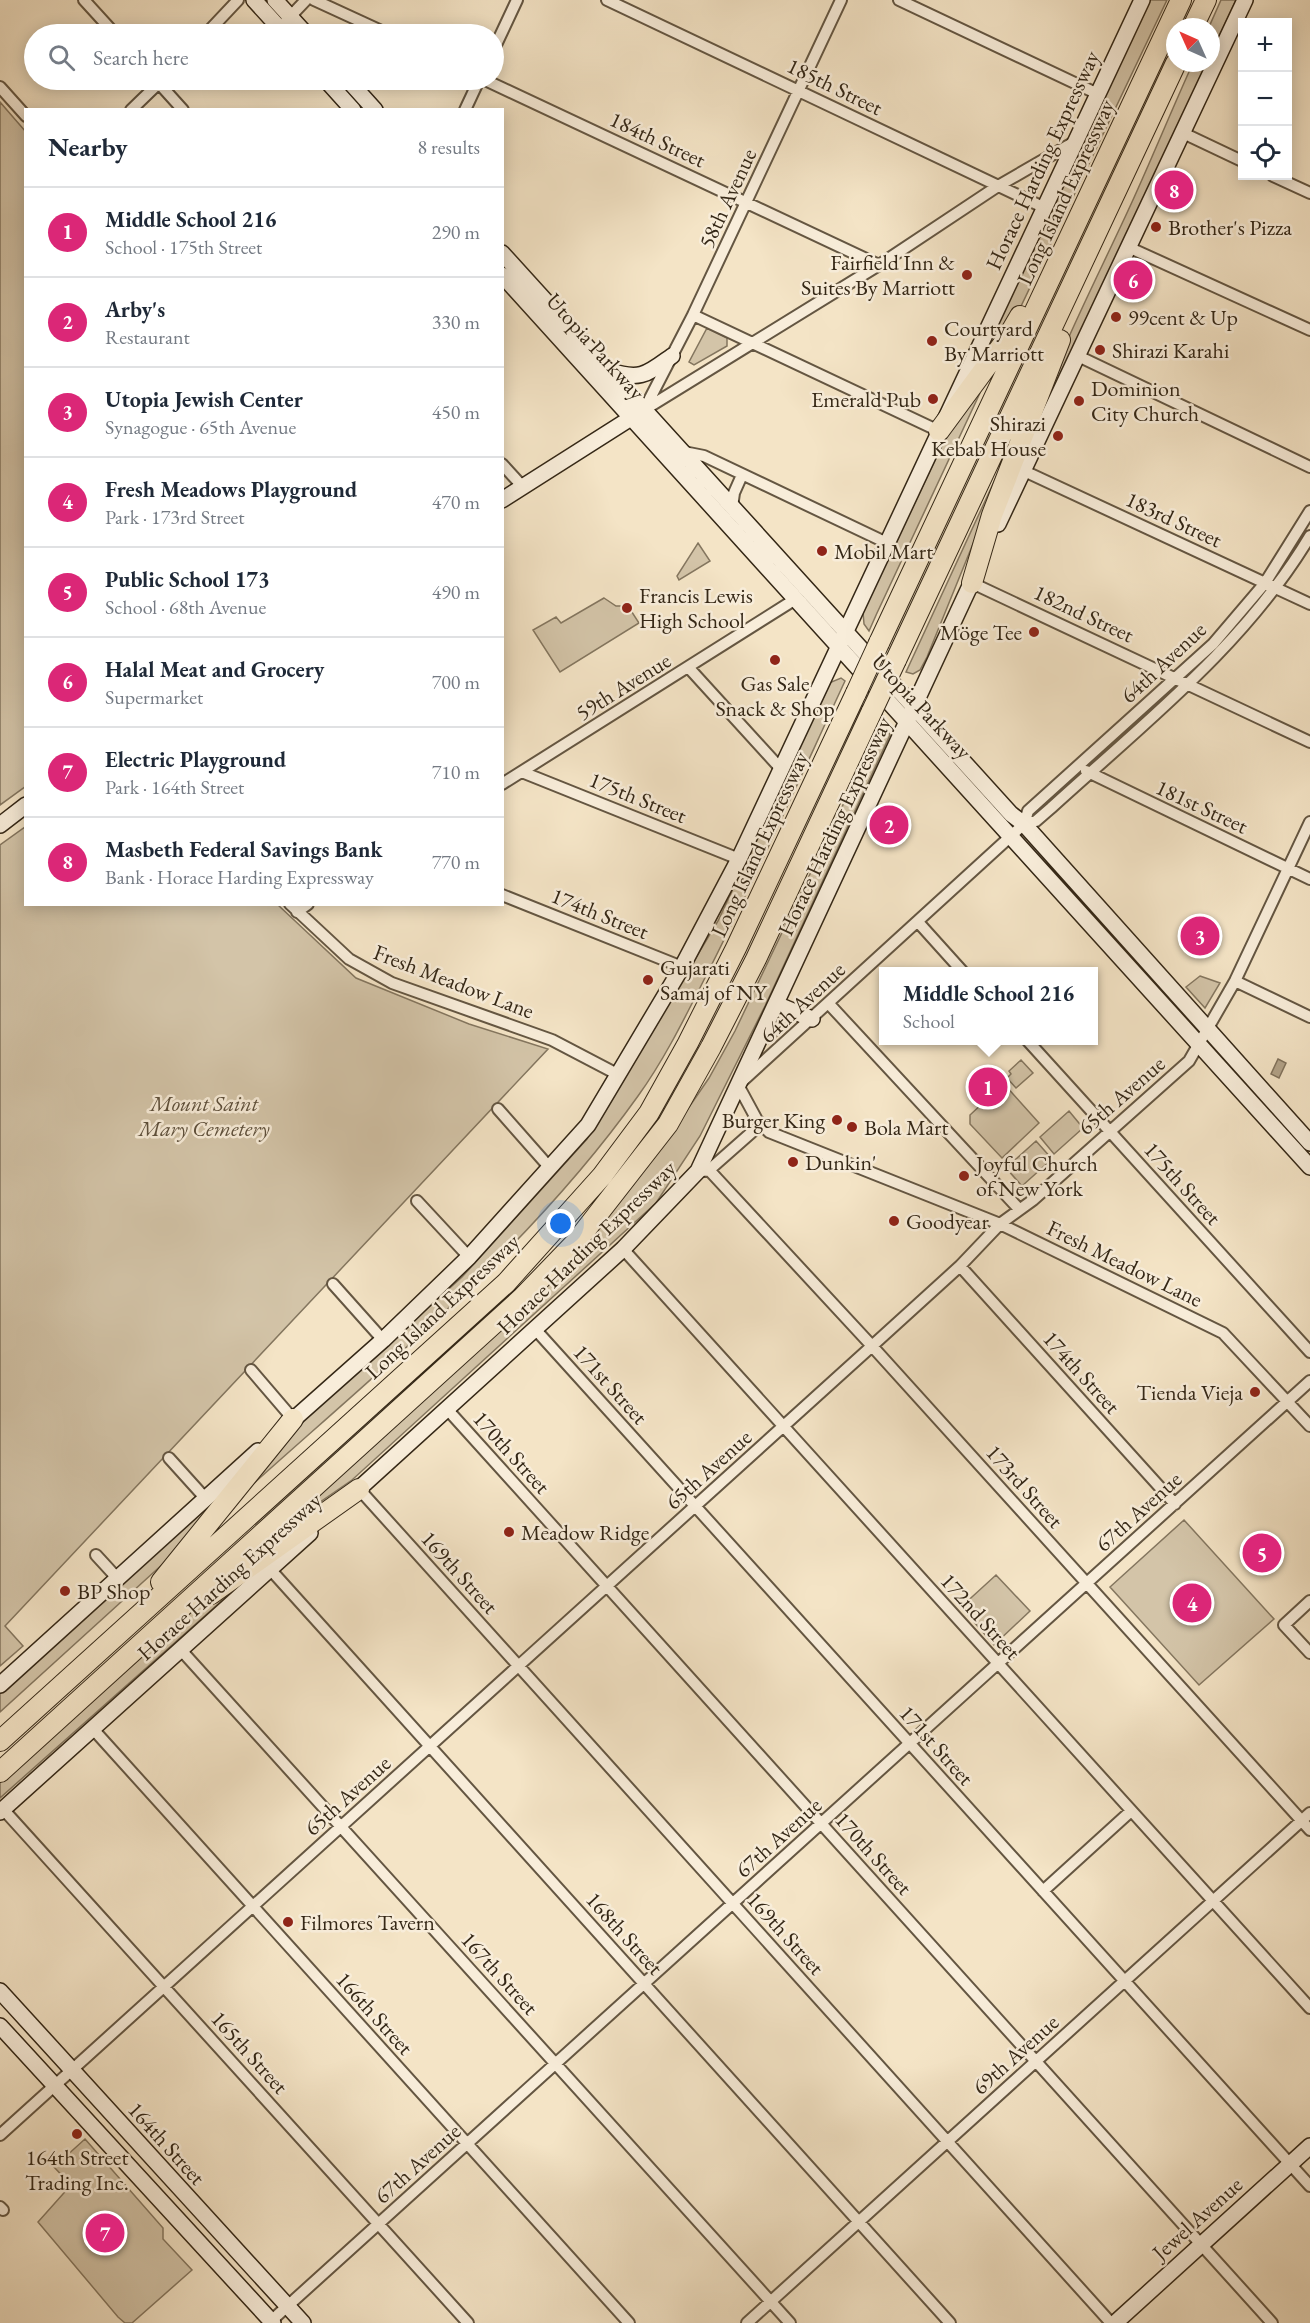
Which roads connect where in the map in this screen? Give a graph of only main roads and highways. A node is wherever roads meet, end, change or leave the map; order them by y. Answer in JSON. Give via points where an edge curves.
{"nodes":[{"id":1,"x":254,"y":0,"type":"edge"},
{"id":2,"x":275,"y":0,"type":"edge"},
{"id":3,"x":1142,"y":0,"type":"edge"},
{"id":4,"x":1181,"y":0,"type":"edge"},
{"id":5,"x":1206,"y":0,"type":"edge"},
{"id":6,"x":1245,"y":0,"type":"edge"},
{"id":7,"x":1197,"y":18,"type":"edge"},
{"id":8,"x":282,"y":24,"type":"edge"},
{"id":9,"x":284,"y":24,"type":"edge"},
{"id":10,"x":1172,"y":72,"type":"edge"},
{"id":11,"x":335,"y":90,"type":"edge"},
{"id":12,"x":357,"y":90,"type":"edge"},
{"id":13,"x":351,"y":108,"type":"edge"},
{"id":14,"x":373,"y":108,"type":"edge"},
{"id":15,"x":1118,"y":186,"type":"junction"},
{"id":16,"x":1093,"y":188,"type":"junction"},
{"id":17,"x":504,"y":255,"type":"edge"},
{"id":18,"x":504,"y":277,"type":"edge"},
{"id":19,"x":672,"y":356,"type":"road end"},
{"id":20,"x":608,"y":370,"type":"junction"},
{"id":21,"x":638,"y":414,"type":"junction"},
{"id":22,"x":939,"y":431,"type":"junction"},
{"id":23,"x":504,"y":499,"type":"edge"},
{"id":24,"x":972,"y":583,"type":"junction"},
{"id":25,"x":847,"y":630,"type":"junction"},
{"id":26,"x":838,"y":648,"type":"junction"},
{"id":27,"x":914,"y":705,"type":"junction"},
{"id":28,"x":907,"y":722,"type":"junction"},
{"id":29,"x":24,"y":807,"type":"edge"},
{"id":30,"x":0,"y":825,"type":"edge"},
{"id":31,"x":776,"y":1004,"type":"junction"},
{"id":32,"x":812,"y":1019,"type":"road end"},
{"id":33,"x":1310,"y":1143,"type":"edge"},
{"id":34,"x":1310,"y":1167,"type":"edge"},
{"id":35,"x":293,"y":1419,"type":"junction"},
{"id":36,"x":359,"y":1489,"type":"junction"},
{"id":37,"x":120,"y":1632,"type":"junction"},
{"id":38,"x":138,"y":1646,"type":"junction"},
{"id":39,"x":0,"y":1684,"type":"edge"},
{"id":40,"x":0,"y":1741,"type":"edge"},
{"id":41,"x":0,"y":1772,"type":"edge"},
{"id":42,"x":1,"y":1810,"type":"edge"},
{"id":43,"x":0,"y":1990,"type":"edge"},
{"id":44,"x":0,"y":2026,"type":"edge"},
{"id":45,"x":1310,"y":2146,"type":"edge"},
{"id":46,"x":272,"y":2322,"type":"edge"},
{"id":47,"x":303,"y":2323,"type":"edge"},
{"id":48,"x":1113,"y":2323,"type":"edge"}],
"edges":[{"from":1,"to":8,"type":"main road"},
{"from":2,"to":9,"type":"main road"},
{"from":3,"to":22,"type":"main road","name":"Horace Harding Expressway"},
{"from":4,"to":16,"type":"highway","name":"Long Island Expressway"},
{"from":5,"to":7,"type":"highway"},
{"from":6,"to":24,"type":"main road","name":"Horace Harding Expressway"},
{"from":10,"to":15,"type":"highway","name":"Long Island Expressway"},
{"from":11,"to":13,"type":"main road"},
{"from":12,"to":14,"type":"main road"},
{"from":15,"to":24,"type":"highway","via":[[992,515]]},
{"from":15,"to":38,"type":"highway","name":"Long Island Expressway","bridge":true,"via":[[711,1047],[668,1124],[576,1242],[522,1298]]},
{"from":16,"to":22,"type":"highway","via":[[1006,340]]},
{"from":16,"to":37,"type":"highway","name":"Long Island Expressway","bridge":true,"via":[[856,693],[688,1043],[649,1113],[602,1176],[506,1283]]},
{"from":17,"to":20,"type":"main road","name":"Utopia Parkway"},
{"from":18,"to":21,"type":"main road","name":"Utopia Parkway"},
{"from":19,"to":20,"type":"main road","via":[[638,377]]},
{"from":20,"to":21,"type":"main road","name":"Utopia Parkway"},
{"from":21,"to":23,"type":"main road"},
{"from":21,"to":25,"type":"main road","name":"Utopia Parkway","via":[[684,452]]},
{"from":21,"to":26,"type":"main road","name":"Utopia Parkway"},
{"from":22,"to":25,"type":"main road","name":"Horace Harding Expressway"},
{"from":24,"to":27,"type":"main road","name":"Horace Harding Expressway"},
{"from":25,"to":26,"type":"main road","name":"Horace Harding Expressway"},
{"from":25,"to":27,"type":"main road","name":"Utopia Parkway"},
{"from":26,"to":28,"type":"main road","name":"Utopia Parkway"},
{"from":26,"to":35,"type":"main road","name":"Horace Harding Expressway","via":[[739,859],[682,967],[588,1125],[469,1257]]},
{"from":27,"to":28,"type":"main road","name":"Horace Harding Expressway"},
{"from":27,"to":33,"type":"main road","name":"Utopia Parkway"},
{"from":28,"to":31,"type":"main road","name":"Horace Harding Expressway"},
{"from":28,"to":34,"type":"main road","name":"Utopia Parkway"},
{"from":29,"to":30,"type":"main road"},
{"from":31,"to":32,"type":"main road"},
{"from":31,"to":36,"type":"main road","name":"Horace Harding Expressway","via":[[703,1171]]},
{"from":35,"to":37,"type":"highway"},
{"from":35,"to":39,"type":"main road","name":"Horace Harding Expressway"},
{"from":36,"to":38,"type":"highway"},
{"from":36,"to":42,"type":"main road","name":"Horace Harding Expressway"},
{"from":37,"to":40,"type":"highway","name":"Long Island Expressway"},
{"from":38,"to":41,"type":"highway","name":"Long Island Expressway"},
{"from":43,"to":47,"type":"main road","name":"164th Street"},
{"from":44,"to":46,"type":"main road","name":"164th Street"},
{"from":45,"to":48,"type":"main road","name":"Jewel Avenue"}]}
